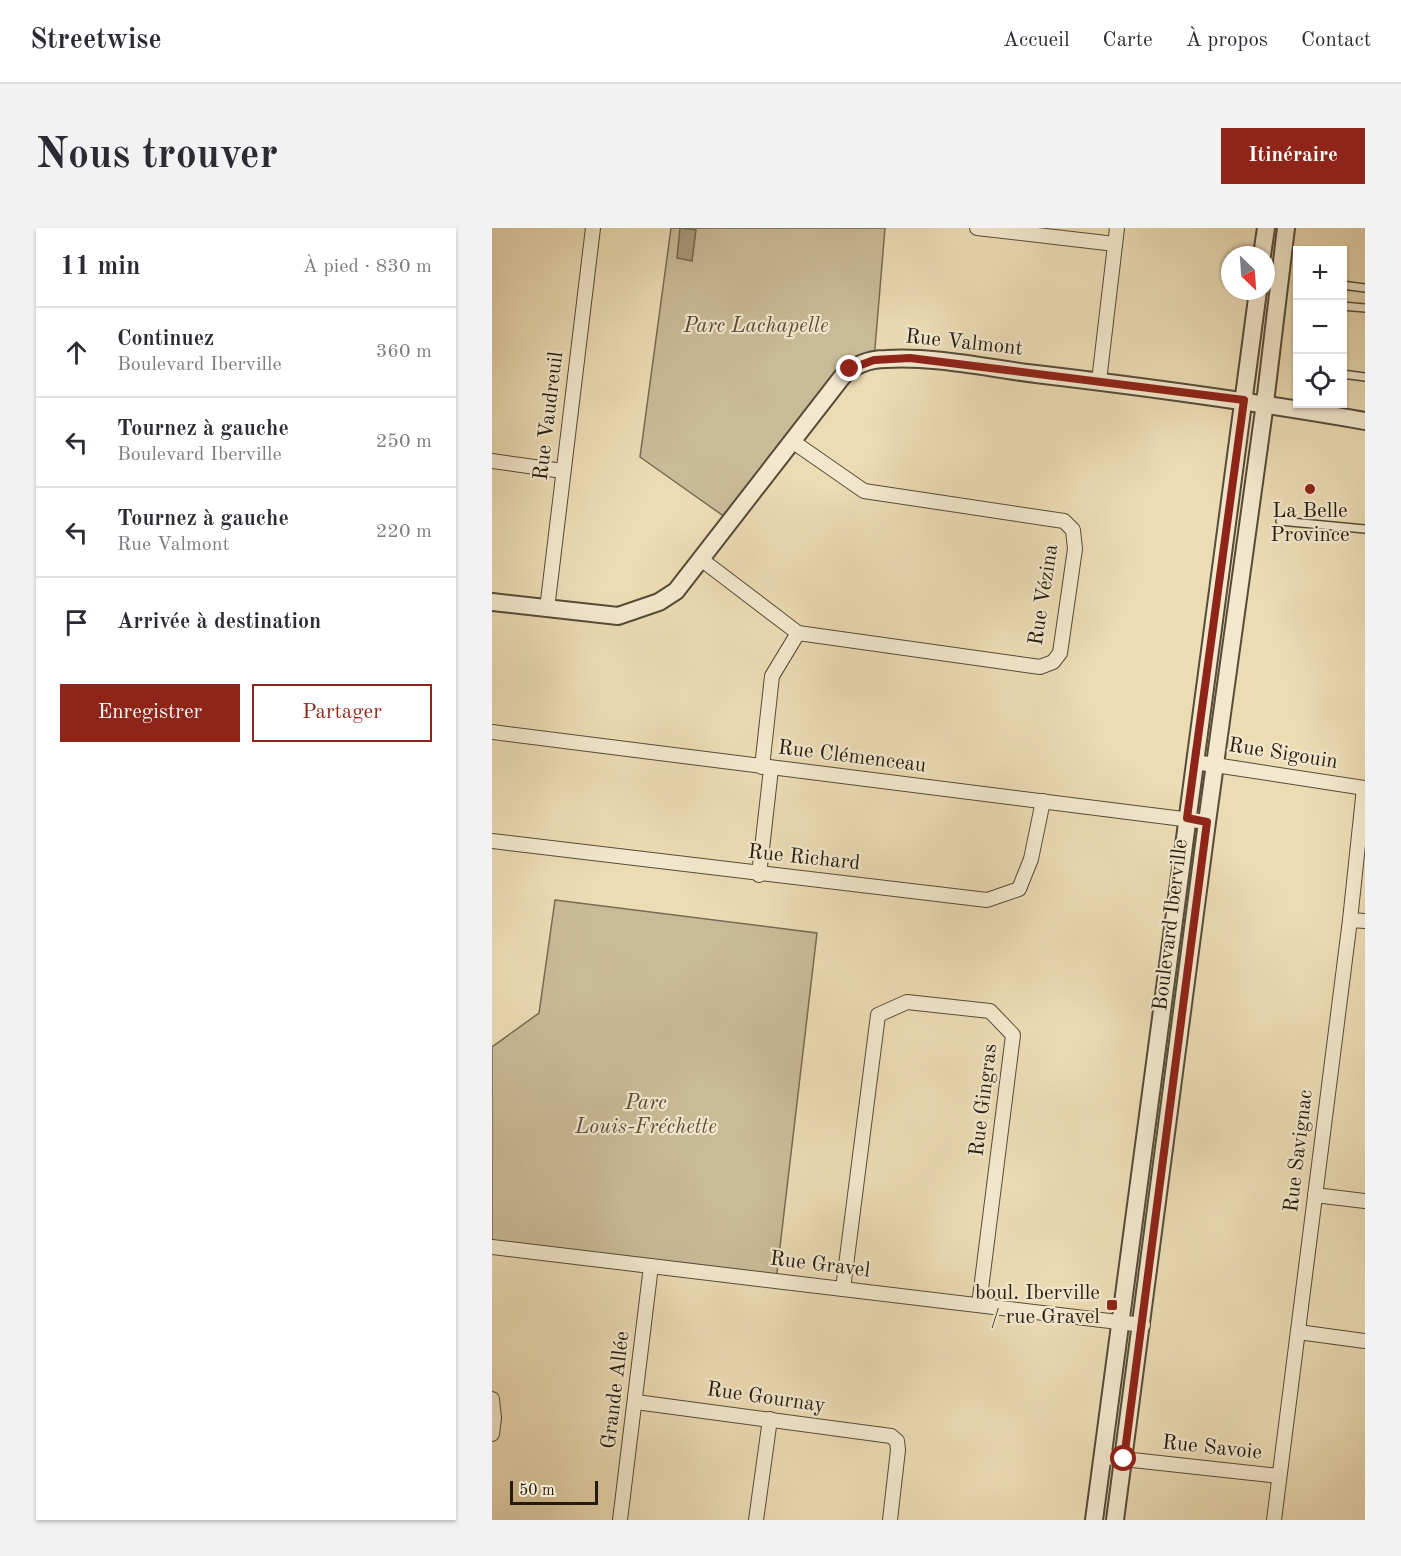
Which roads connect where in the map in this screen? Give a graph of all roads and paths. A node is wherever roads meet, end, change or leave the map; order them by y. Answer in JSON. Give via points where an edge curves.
{"nodes":[{"id":1,"x":593,"y":228,"type":"edge"},
{"id":2,"x":977,"y":228,"type":"edge"},
{"id":3,"x":1117,"y":228,"type":"edge"},
{"id":4,"x":1266,"y":228,"type":"edge"},
{"id":5,"x":1286,"y":228,"type":"edge"},
{"id":6,"x":1115,"y":244,"type":"junction"},
{"id":7,"x":1263,"y":246,"type":"edge"},
{"id":8,"x":1347,"y":286,"type":"edge"},
{"id":9,"x":1365,"y":288,"type":"edge"},
{"id":10,"x":1257,"y":300,"type":"edge"},
{"id":11,"x":1347,"y":306,"type":"edge"},
{"id":12,"x":1365,"y":308,"type":"edge"},
{"id":13,"x":1347,"y":375,"type":"edge"},
{"id":14,"x":1365,"y":377,"type":"edge"},
{"id":15,"x":1099,"y":381,"type":"junction"},
{"id":16,"x":1244,"y":400,"type":"junction"},
{"id":17,"x":1265,"y":403,"type":"junction"},
{"id":18,"x":1365,"y":420,"type":"edge"},
{"id":19,"x":792,"y":441,"type":"junction"},
{"id":20,"x":492,"y":461,"type":"edge"},
{"id":21,"x":563,"y":471,"type":"junction"},
{"id":22,"x":1280,"y":521,"type":"dead end"},
{"id":23,"x":1365,"y":529,"type":"edge"},
{"id":24,"x":702,"y":560,"type":"junction"},
{"id":25,"x":492,"y":602,"type":"edge"},
{"id":26,"x":547,"y":609,"type":"junction"},
{"id":27,"x":798,"y":633,"type":"junction"},
{"id":28,"x":492,"y":732,"type":"edge"},
{"id":29,"x":1195,"y":762,"type":"junction"},
{"id":30,"x":1215,"y":765,"type":"junction"},
{"id":31,"x":767,"y":768,"type":"junction"},
{"id":32,"x":1365,"y":788,"type":"edge"},
{"id":33,"x":1043,"y":801,"type":"junction"},
{"id":34,"x":1187,"y":818,"type":"junction"},
{"id":35,"x":1207,"y":822,"type":"junction"},
{"id":36,"x":492,"y":841,"type":"edge"},
{"id":37,"x":759,"y":875,"type":"junction"},
{"id":38,"x":1350,"y":920,"type":"junction"},
{"id":39,"x":1365,"y":921,"type":"edge"},
{"id":40,"x":1315,"y":1195,"type":"junction"},
{"id":41,"x":1365,"y":1201,"type":"edge"},
{"id":42,"x":492,"y":1247,"type":"edge"},
{"id":43,"x":651,"y":1266,"type":"junction"},
{"id":44,"x":843,"y":1289,"type":"junction"},
{"id":45,"x":979,"y":1305,"type":"junction"},
{"id":46,"x":1122,"y":1322,"type":"junction"},
{"id":47,"x":1143,"y":1325,"type":"junction"},
{"id":48,"x":1298,"y":1332,"type":"junction"},
{"id":49,"x":1365,"y":1341,"type":"edge"},
{"id":50,"x":492,"y":1399,"type":"edge"},
{"id":51,"x":636,"y":1402,"type":"junction"},
{"id":52,"x":770,"y":1419,"type":"junction"},
{"id":53,"x":492,"y":1434,"type":"edge"},
{"id":54,"x":1105,"y":1457,"type":"junction"},
{"id":55,"x":1124,"y":1459,"type":"junction"},
{"id":56,"x":1279,"y":1476,"type":"junction"},
{"id":57,"x":620,"y":1520,"type":"edge"},
{"id":58,"x":756,"y":1520,"type":"edge"},
{"id":59,"x":890,"y":1520,"type":"edge"},
{"id":60,"x":1094,"y":1520,"type":"edge"},
{"id":61,"x":1115,"y":1520,"type":"edge"},
{"id":62,"x":1274,"y":1520,"type":"edge"}],
"edges":[{"from":1,"to":21,"type":"street","name":"Rue Vaudreuil"},
{"from":2,"to":6,"type":"street"},
{"from":3,"to":6,"type":"street"},
{"from":4,"to":7,"type":"street"},
{"from":5,"to":17,"type":"street","name":"Boulevard Iberville"},
{"from":6,"to":15,"type":"street"},
{"from":8,"to":9,"type":"lane"},
{"from":10,"to":16,"type":"street","name":"Boulevard Iberville"},
{"from":11,"to":12,"type":"lane"},
{"from":13,"to":14,"type":"lane"},
{"from":15,"to":16,"type":"street","name":"Rue Valmont"},
{"from":15,"to":19,"type":"street","name":"Rue Valmont","via":[[910,358],[874,360],[850,369]]},
{"from":16,"to":17,"type":"street","name":"Rue Valmont"},
{"from":16,"to":29,"type":"street","name":"Boulevard Iberville"},
{"from":17,"to":18,"type":"street","name":"Rue Valmont"},
{"from":17,"to":30,"type":"street","name":"Boulevard Iberville"},
{"from":19,"to":24,"type":"street","name":"Rue Valmont"},
{"from":19,"to":27,"type":"street","name":"Rue Vézina","via":[[864,491],[1064,521],[1073,530],[1075,549],[1060,653],[1053,662],[1040,666]]},
{"from":20,"to":21,"type":"street"},
{"from":21,"to":26,"type":"street","name":"Rue Vaudreuil"},
{"from":22,"to":23,"type":"lane"},
{"from":24,"to":26,"type":"street","name":"Rue Valmont","via":[[676,591],[639,610],[618,616]]},
{"from":24,"to":27,"type":"street","name":"Rue Vézina"},
{"from":25,"to":26,"type":"street","name":"Rue Valmont"},
{"from":27,"to":31,"type":"street","via":[[772,676]]},
{"from":28,"to":31,"type":"street","name":"Rue Clémenceau"},
{"from":29,"to":30,"type":"street","name":"Rue Sigouin"},
{"from":29,"to":34,"type":"street","name":"Boulevard Iberville"},
{"from":30,"to":32,"type":"street","name":"Rue Sigouin"},
{"from":30,"to":35,"type":"street","name":"Boulevard Iberville"},
{"from":31,"to":33,"type":"street","name":"Rue Clémenceau"},
{"from":31,"to":37,"type":"street"},
{"from":32,"to":38,"type":"street","name":"Rue Savignac"},
{"from":33,"to":34,"type":"street","name":"Rue Clémenceau"},
{"from":33,"to":37,"type":"street","name":"Rue Richard","via":[[1031,859],[1019,890],[987,900]]},
{"from":34,"to":35,"type":"street","name":"Rue Clémenceau"},
{"from":34,"to":46,"type":"street","name":"Boulevard Iberville"},
{"from":35,"to":47,"type":"street","name":"Boulevard Iberville"},
{"from":36,"to":37,"type":"street","name":"Rue Richard"},
{"from":38,"to":39,"type":"street"},
{"from":38,"to":40,"type":"street","name":"Rue Savignac"},
{"from":40,"to":41,"type":"street"},
{"from":40,"to":48,"type":"street","name":"Rue Savignac"},
{"from":42,"to":43,"type":"street","name":"Rue Gravel"},
{"from":43,"to":44,"type":"street","name":"Rue Gravel"},
{"from":43,"to":51,"type":"street","name":"Grande Allée"},
{"from":44,"to":45,"type":"street","name":"Rue Gravel"},
{"from":44,"to":45,"type":"street","name":"Rue Gingras","via":[[878,1015],[907,1002],[990,1011],[1013,1035]]},
{"from":45,"to":46,"type":"street","name":"Rue Gravel"},
{"from":46,"to":47,"type":"street","name":"Rue Gravel"},
{"from":46,"to":54,"type":"street","name":"Boulevard Iberville"},
{"from":47,"to":55,"type":"street","name":"Boulevard Iberville"},
{"from":48,"to":49,"type":"street"},
{"from":48,"to":56,"type":"street","name":"Rue Savignac"},
{"from":50,"to":53,"type":"street"},
{"from":51,"to":52,"type":"street","name":"Rue Gournay"},
{"from":51,"to":57,"type":"street","name":"Grande Allée"},
{"from":52,"to":58,"type":"street"},
{"from":52,"to":59,"type":"street","name":"Rue Gournay","via":[[891,1436],[897,1441]]},
{"from":54,"to":55,"type":"street","name":"Rue Savoie"},
{"from":54,"to":60,"type":"street","name":"Boulevard Iberville"},
{"from":55,"to":56,"type":"street","name":"Rue Savoie"},
{"from":55,"to":61,"type":"street","name":"Boulevard Iberville"},
{"from":56,"to":62,"type":"street","name":"Rue Savignac"}]}
